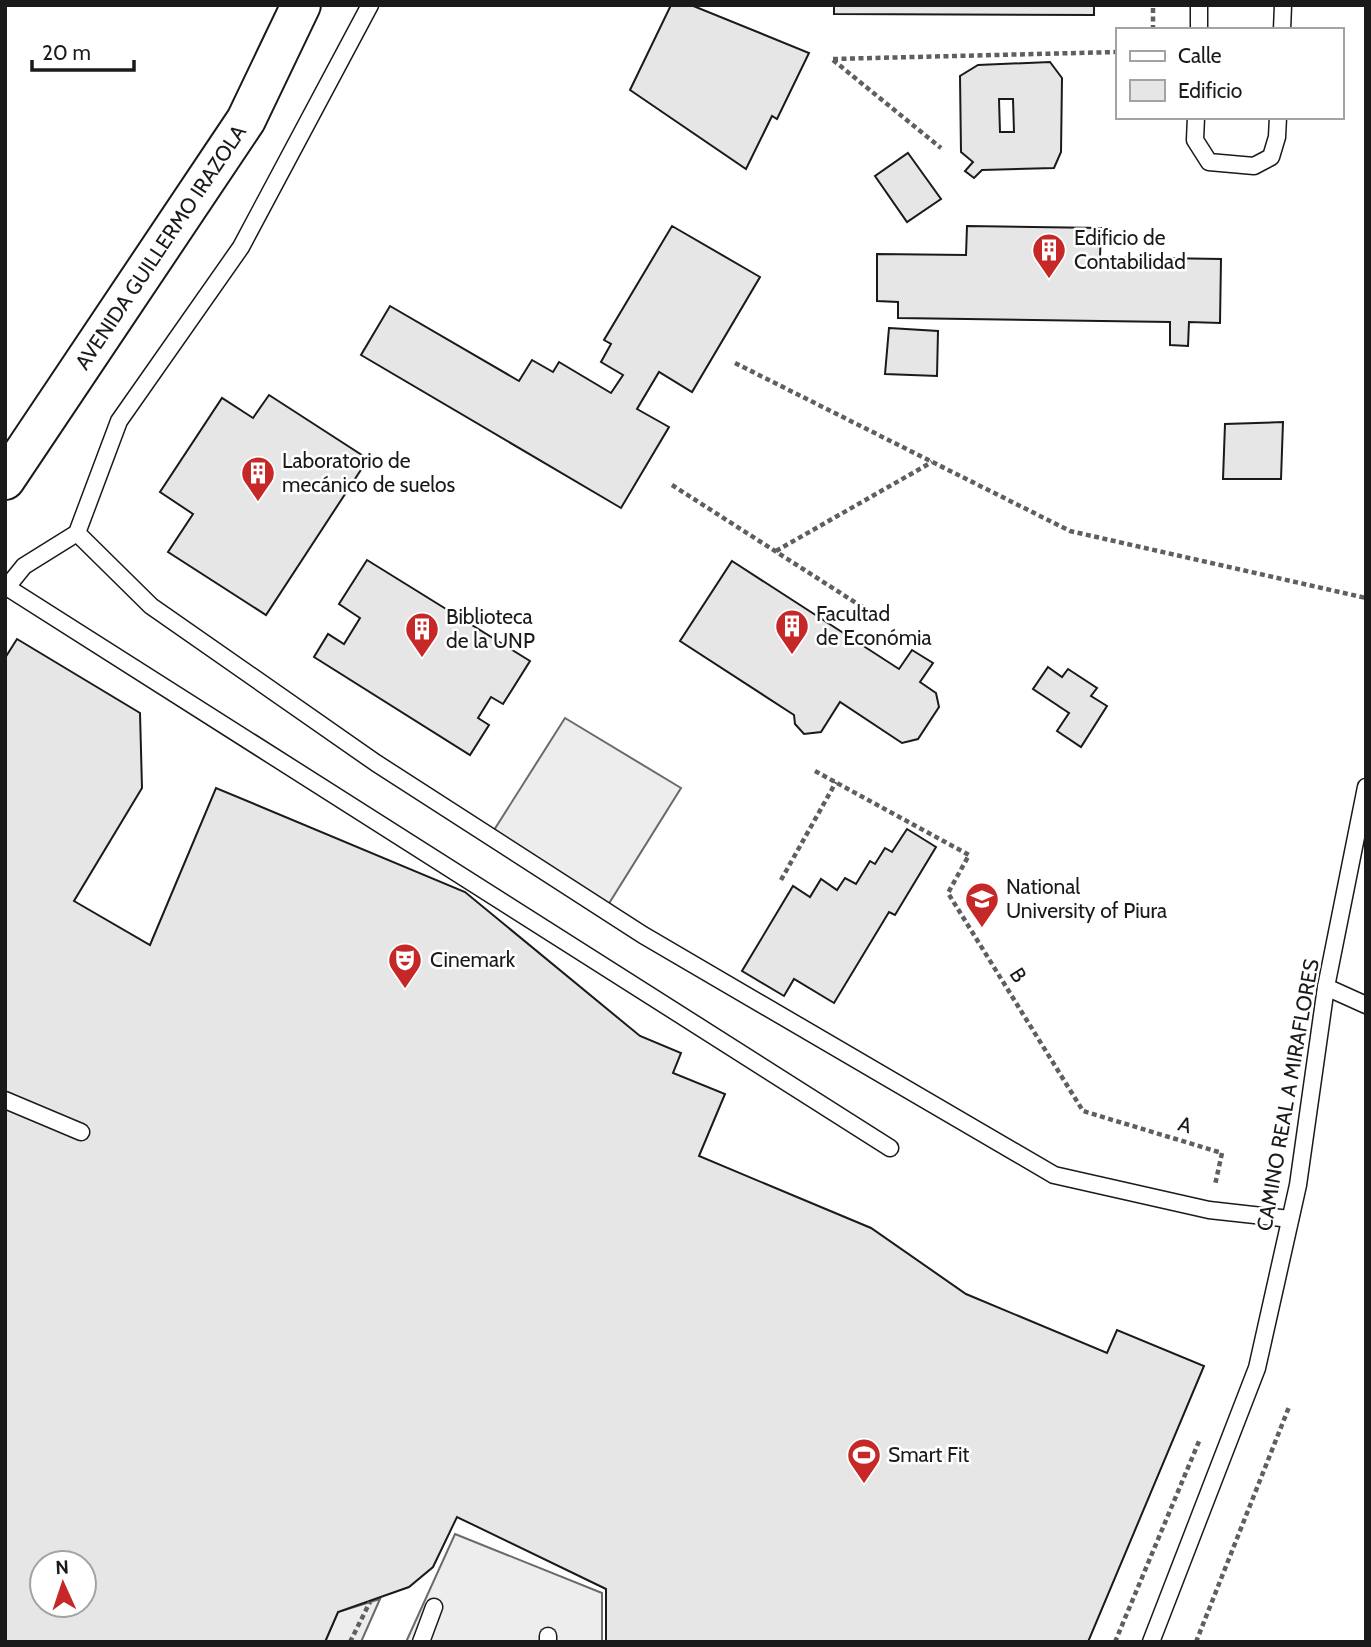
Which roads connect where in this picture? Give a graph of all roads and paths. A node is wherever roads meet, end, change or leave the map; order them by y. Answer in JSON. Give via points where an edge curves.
{"nodes":[{"id":1,"x":301,"y":5,"type":"edge"},
{"id":2,"x":370,"y":5,"type":"edge"},
{"id":3,"x":1153,"y":5,"type":"edge"},
{"id":4,"x":1199,"y":5,"type":"edge"},
{"id":5,"x":1283,"y":5,"type":"edge"},
{"id":6,"x":1153,"y":28,"type":"edge"},
{"id":7,"x":1199,"y":28,"type":"edge"},
{"id":8,"x":1282,"y":28,"type":"edge"},
{"id":9,"x":1116,"y":52,"type":"edge"},
{"id":10,"x":1196,"y":119,"type":"edge"},
{"id":11,"x":1278,"y":119,"type":"edge"},
{"id":12,"x":941,"y":148,"type":"dead end"},
{"id":13,"x":735,"y":363,"type":"dead end"},
{"id":14,"x":932,"y":462,"type":"junction"},
{"id":15,"x":5,"y":480,"type":"edge"},
{"id":16,"x":672,"y":485,"type":"dead end"},
{"id":17,"x":77,"y":533,"type":"junction"},
{"id":18,"x":776,"y":551,"type":"junction"},
{"id":19,"x":6,"y":587,"type":"edge"},
{"id":20,"x":1366,"y":598,"type":"edge"},
{"id":21,"x":867,"y":610,"type":"dead end"},
{"id":22,"x":816,"y":771,"type":"dead end"},
{"id":23,"x":836,"y":782,"type":"junction"},
{"id":24,"x":1366,"y":787,"type":"edge"},
{"id":25,"x":781,"y":880,"type":"dead end"},
{"id":26,"x":1326,"y":987,"type":"junction"},
{"id":27,"x":1366,"y":1005,"type":"edge"},
{"id":28,"x":5,"y":1100,"type":"edge"},
{"id":29,"x":1083,"y":1111,"type":"joint"},
{"id":30,"x":81,"y":1132,"type":"dead end"},
{"id":31,"x":890,"y":1148,"type":"dead end"},
{"id":32,"x":1209,"y":1210,"type":"junction"},
{"id":33,"x":1290,"y":1219,"type":"junction"},
{"id":34,"x":1289,"y":1407,"type":"dead end"},
{"id":35,"x":1204,"y":1428,"type":"dead end"},
{"id":36,"x":370,"y":1602,"type":"dead end"},
{"id":37,"x":434,"y":1606,"type":"dead end"},
{"id":38,"x":350,"y":1642,"type":"edge"},
{"id":39,"x":421,"y":1642,"type":"edge"},
{"id":40,"x":1115,"y":1642,"type":"edge"},
{"id":41,"x":1151,"y":1642,"type":"edge"},
{"id":42,"x":1196,"y":1642,"type":"edge"}],
"edges":[{"from":1,"to":15,"type":"main road","name":"AVENIDA GUILLERMO IRAZOLA","via":[[246,120]]},
{"from":2,"to":17,"type":"lane","via":[[241,247],[119,421]]},
{"from":3,"to":6,"type":"path"},
{"from":4,"to":7,"type":"lane"},
{"from":5,"to":8,"type":"lane"},
{"from":9,"to":12,"type":"path","via":[[833,59]]},
{"from":10,"to":11,"type":"lane","via":[[1195,140],[1209,162],[1254,166],[1270,157]]},
{"from":13,"to":14,"type":"path"},
{"from":14,"to":18,"type":"path"},
{"from":14,"to":20,"type":"path","via":[[1070,531]]},
{"from":16,"to":18,"type":"path"},
{"from":17,"to":19,"type":"lane","via":[[23,566]]},
{"from":17,"to":32,"type":"lane","via":[[152,606],[376,762],[642,935],[1054,1175]]},
{"from":18,"to":21,"type":"path"},
{"from":19,"to":31,"type":"lane"},
{"from":22,"to":23,"type":"path"},
{"from":23,"to":25,"type":"path"},
{"from":23,"to":29,"type":"path","name":"B","via":[[969,855],[948,893]]},
{"from":24,"to":26,"type":"lane","name":"CAMINO REAL A MIRAFLORES"},
{"from":26,"to":27,"type":"lane"},
{"from":26,"to":33,"type":"lane","name":"CAMINO REAL A MIRAFLORES"},
{"from":28,"to":30,"type":"lane"},
{"from":29,"to":32,"type":"path","name":"A","via":[[1222,1153]]},
{"from":32,"to":33,"type":"lane"},
{"from":33,"to":41,"type":"lane","name":"CAMINO REAL A MIRAFLORES","via":[[1257,1368]]},
{"from":34,"to":42,"type":"path"},
{"from":35,"to":40,"type":"path"},
{"from":36,"to":38,"type":"path"},
{"from":37,"to":39,"type":"lane"}]}
